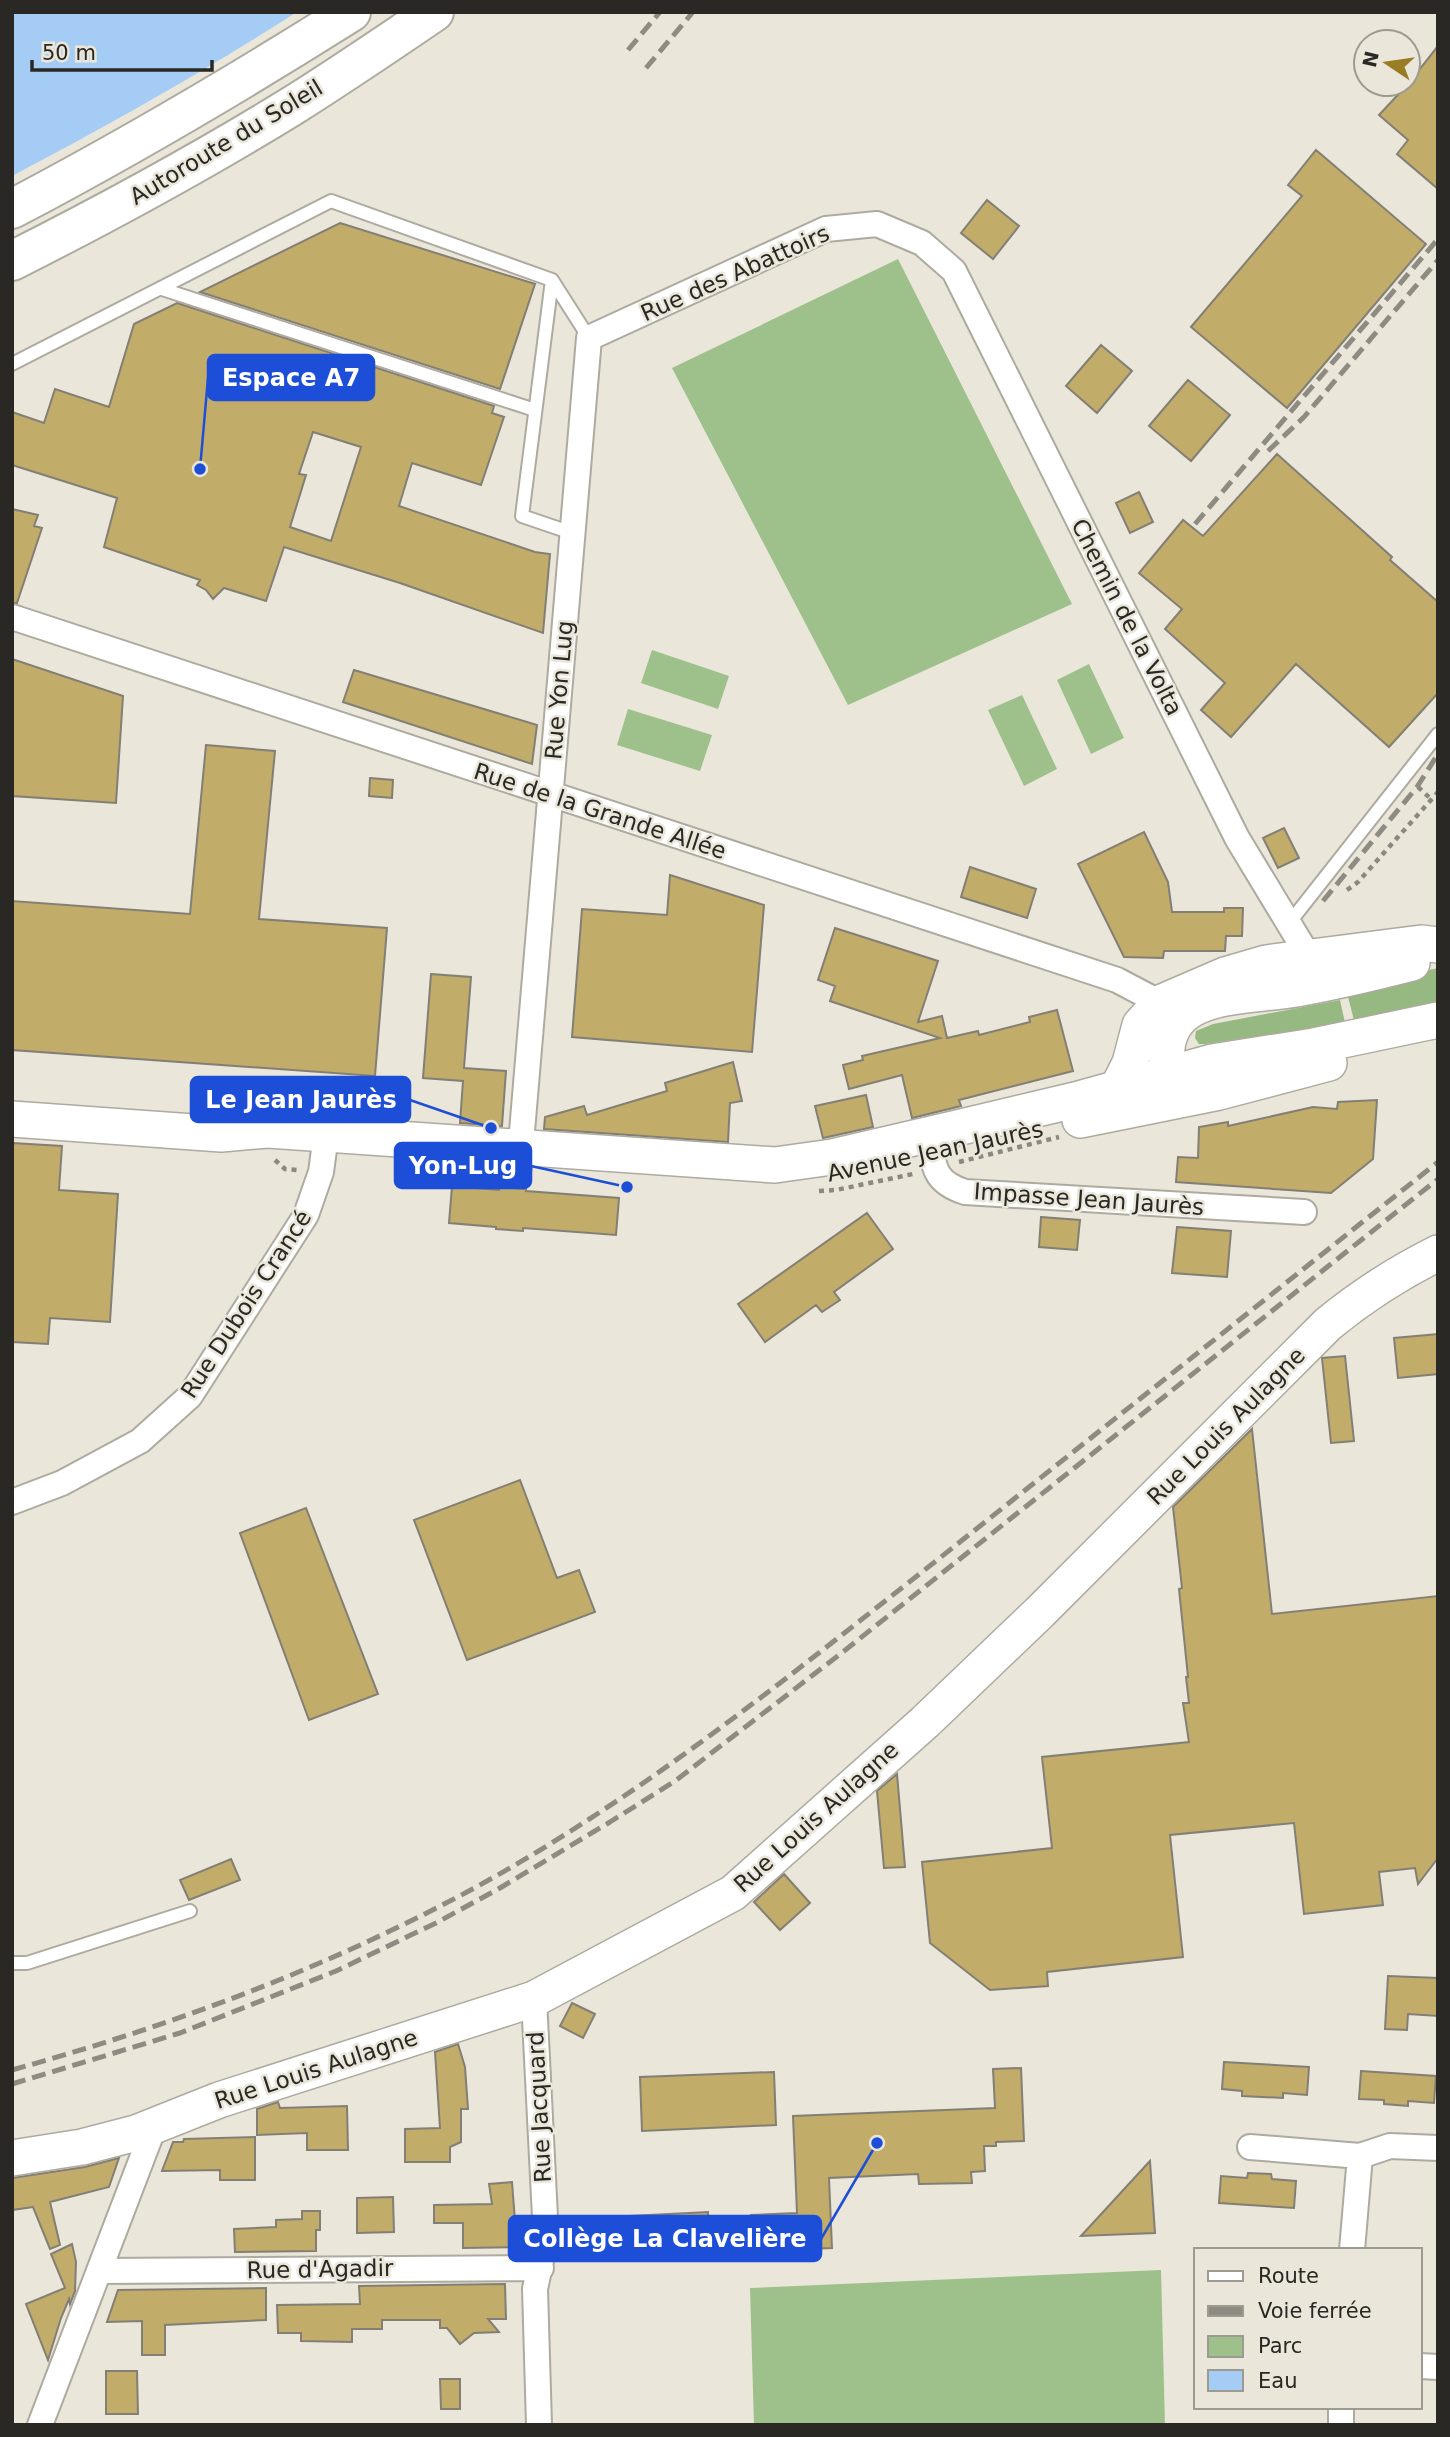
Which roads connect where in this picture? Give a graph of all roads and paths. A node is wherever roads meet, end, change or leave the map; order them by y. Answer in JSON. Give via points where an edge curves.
{"nodes":[{"id":1,"x":351,"y":12,"type":"edge"},
{"id":2,"x":434,"y":12,"type":"edge"},
{"id":3,"x":12,"y":209,"type":"edge"},
{"id":4,"x":12,"y":261,"type":"edge"},
{"id":5,"x":954,"y":271,"type":"joint"},
{"id":6,"x":552,"y":280,"type":"junction"},
{"id":7,"x":162,"y":289,"type":"junction"},
{"id":8,"x":589,"y":338,"type":"junction"},
{"id":9,"x":12,"y":364,"type":"edge"},
{"id":10,"x":535,"y":410,"type":"junction"},
{"id":11,"x":572,"y":533,"type":"junction"},
{"id":12,"x":12,"y":617,"type":"edge"},
{"id":13,"x":1438,"y":734,"type":"edge"},
{"id":14,"x":1438,"y":792,"type":"edge"},
{"id":15,"x":550,"y":795,"type":"junction"},
{"id":16,"x":1347,"y":890,"type":"dead end"},
{"id":17,"x":1290,"y":922,"type":"junction"},
{"id":18,"x":1438,"y":945,"type":"edge"},
{"id":19,"x":1438,"y":953,"type":"edge"},
{"id":20,"x":1309,"y":957,"type":"junction"},
{"id":21,"x":1240,"y":995,"type":"junction"},
{"id":22,"x":1172,"y":1009,"type":"junction"},
{"id":23,"x":1438,"y":1020,"type":"edge"},
{"id":24,"x":1438,"y":1036,"type":"edge"},
{"id":25,"x":1391,"y":1037,"type":"junction"},
{"id":26,"x":1147,"y":1083,"type":"junction"},
{"id":27,"x":12,"y":1119,"type":"edge"},
{"id":28,"x":957,"y":1128,"type":"junction"},
{"id":29,"x":315,"y":1153,"type":"junction"},
{"id":30,"x":932,"y":1154,"type":"junction"},
{"id":31,"x":520,"y":1158,"type":"junction"},
{"id":32,"x":285,"y":1169,"type":"dead end"},
{"id":33,"x":1304,"y":1212,"type":"dead end"},
{"id":34,"x":1438,"y":1253,"type":"edge"},
{"id":35,"x":12,"y":1502,"type":"edge"},
{"id":36,"x":190,"y":1911,"type":"dead end"},
{"id":37,"x":12,"y":1963,"type":"edge"},
{"id":38,"x":534,"y":1999,"type":"junction"},
{"id":39,"x":154,"y":2127,"type":"junction"},
{"id":40,"x":1250,"y":2147,"type":"dead end"},
{"id":41,"x":1438,"y":2148,"type":"edge"},
{"id":42,"x":1360,"y":2156,"type":"junction"},
{"id":43,"x":12,"y":2158,"type":"edge"},
{"id":44,"x":1352,"y":2248,"type":"edge"},
{"id":45,"x":541,"y":2268,"type":"junction"},
{"id":46,"x":100,"y":2271,"type":"junction"},
{"id":47,"x":40,"y":2425,"type":"edge"},
{"id":48,"x":539,"y":2425,"type":"edge"}],
"edges":[{"from":1,"to":3,"type":"highway","name":"Autoroute du Soleil","via":[[199,107]]},
{"from":2,"to":4,"type":"highway","name":"Autoroute du Soleil","via":[[200,161]]},
{"from":5,"to":8,"type":"street","name":"Rue des Abattoirs","via":[[922,243],[877,224],[826,229]]},
{"from":5,"to":17,"type":"street","name":"Chemin de la Volta","via":[[1237,838]]},
{"from":6,"to":7,"type":"lane","via":[[331,201]]},
{"from":6,"to":8,"type":"lane"},
{"from":6,"to":10,"type":"lane"},
{"from":7,"to":9,"type":"lane"},
{"from":7,"to":10,"type":"lane"},
{"from":8,"to":11,"type":"street","name":"Rue Yon Lug"},
{"from":10,"to":11,"type":"lane","via":[[522,516]]},
{"from":11,"to":15,"type":"street","name":"Rue Yon Lug"},
{"from":12,"to":15,"type":"street","name":"Rue de la Grande Allée"},
{"from":13,"to":17,"type":"lane"},
{"from":14,"to":16,"type":"path"},
{"from":15,"to":22,"type":"street","name":"Rue de la Grande Allée","via":[[1118,980]]},
{"from":15,"to":31,"type":"street","name":"Rue Yon Lug"},
{"from":17,"to":20,"type":"street","name":"Chemin de la Volta"},
{"from":18,"to":20,"type":"street","via":[[1421,943]]},
{"from":19,"to":21,"type":"street","via":[[1353,978]]},
{"from":20,"to":21,"type":"street","via":[[1308,972],[1255,985]]},
{"from":20,"to":22,"type":"street","via":[[1225,975]]},
{"from":21,"to":22,"type":"street"},
{"from":22,"to":26,"type":"street","via":[[1165,1059]]},
{"from":23,"to":25,"type":"street"},
{"from":24,"to":25,"type":"street"},
{"from":25,"to":26,"type":"street","name":"Avenue Jean Jaurès","via":[[1212,1062]]},
{"from":26,"to":28,"type":"street","name":"Avenue Jean Jaurès"},
{"from":26,"to":30,"type":"street","name":"Avenue Jean Jaurès","via":[[994,1140]]},
{"from":27,"to":29,"type":"street","name":"Avenue Jean Jaurès","via":[[221,1134],[268,1130]]},
{"from":28,"to":30,"type":"street","via":[[933,1144]]},
{"from":28,"to":31,"type":"street","name":"Avenue Jean Jaurès","via":[[775,1165]]},
{"from":29,"to":31,"type":"street","name":"Avenue Jean Jaurès"},
{"from":29,"to":32,"type":"path"},
{"from":29,"to":35,"type":"street","name":"Rue Dubois Crancé","via":[[316,1190],[306,1215],[190,1396],[140,1441],[62,1483]]},
{"from":30,"to":31,"type":"street","name":"Avenue Jean Jaurès","via":[[860,1171],[803,1178],[639,1174]]},
{"from":30,"to":33,"type":"street","name":"Impasse Jean Jaurès","via":[[939,1176],[965,1192]]},
{"from":34,"to":38,"type":"street","name":"Rue Louis Aulagne","via":[[1377,1287],[1328,1324],[1030,1621],[733,1893]]},
{"from":36,"to":37,"type":"lane","via":[[38,1960]]},
{"from":38,"to":39,"type":"street","name":"Rue Louis Aulagne","via":[[219,2099]]},
{"from":38,"to":45,"type":"street","name":"Rue Jacquard","via":[[546,2237]]},
{"from":39,"to":43,"type":"street","name":"Rue Louis Aulagne","via":[[82,2147]]},
{"from":39,"to":46,"type":"street"},
{"from":40,"to":42,"type":"street"},
{"from":41,"to":42,"type":"street","via":[[1390,2146]]},
{"from":42,"to":44,"type":"street"},
{"from":45,"to":46,"type":"street","name":"Rue d'Agadir"},
{"from":45,"to":48,"type":"street","name":"Rue Jacquard","via":[[535,2289]]},
{"from":46,"to":47,"type":"street"}]}
